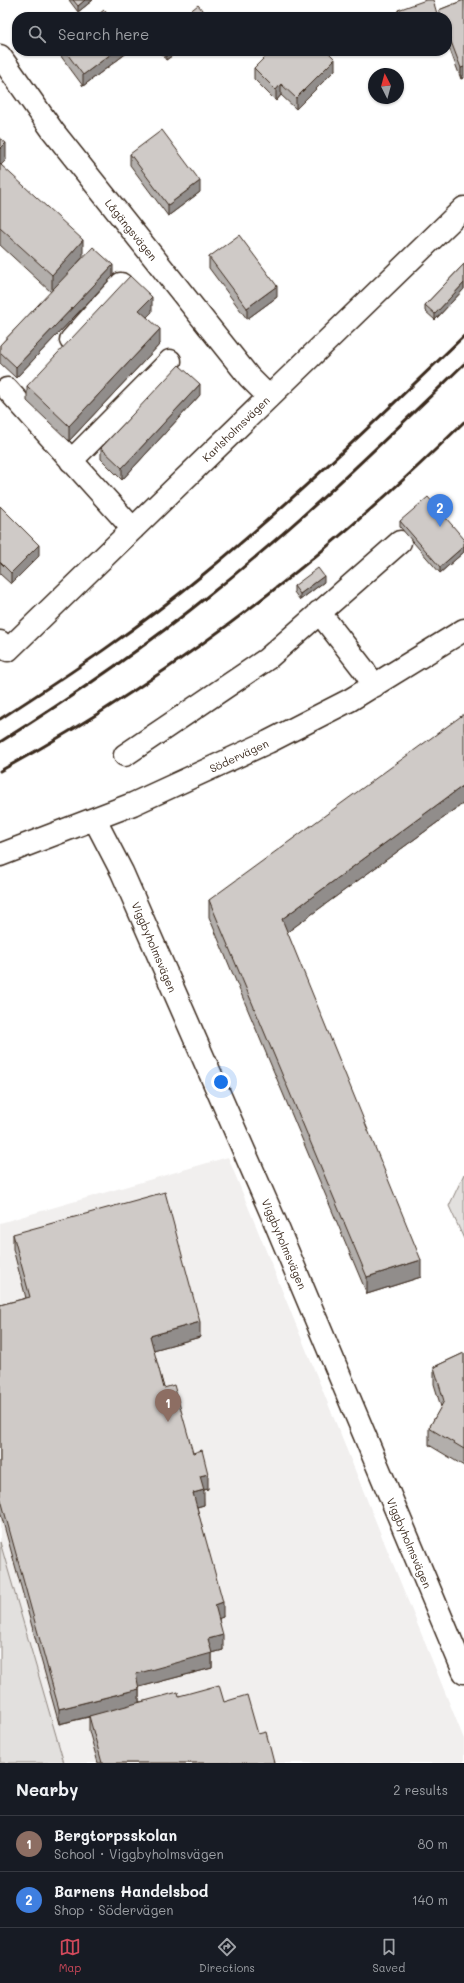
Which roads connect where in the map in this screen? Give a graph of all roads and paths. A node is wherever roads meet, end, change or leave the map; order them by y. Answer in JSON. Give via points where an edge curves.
{"nodes":[{"id":1,"x":0,"y":56,"type":"edge"},
{"id":2,"x":464,"y":208,"type":"edge"},
{"id":3,"x":121,"y":284,"type":"edge"},
{"id":4,"x":58,"y":354,"type":"edge"},
{"id":5,"x":170,"y":361,"type":"dead end"},
{"id":6,"x":32,"y":383,"type":"edge"},
{"id":7,"x":270,"y":397,"type":"junction"},
{"id":8,"x":71,"y":461,"type":"junction"},
{"id":9,"x":133,"y":529,"type":"junction"},
{"id":10,"x":400,"y":542,"type":"dead end"},
{"id":11,"x":319,"y":612,"type":"junction"},
{"id":12,"x":464,"y":630,"type":"edge"},
{"id":13,"x":4,"y":646,"type":"edge"},
{"id":14,"x":374,"y":686,"type":"junction"},
{"id":15,"x":125,"y":755,"type":"dead end"},
{"id":16,"x":95,"y":820,"type":"junction"},
{"id":17,"x":0,"y":855,"type":"edge"},
{"id":18,"x":455,"y":1631,"type":"edge"},
{"id":19,"x":464,"y":1672,"type":"edge"}],
"edges":[{"from":1,"to":7,"type":"street","name":"Lågängsvägen","via":[[52,132],[249,377]]},
{"from":2,"to":7,"type":"street","name":"Karlsholmsvägen"},
{"from":3,"to":4,"type":"street"},
{"from":5,"to":8,"type":"street"},
{"from":6,"to":8,"type":"street","via":[[12,395]]},
{"from":7,"to":9,"type":"street","name":"Karlsholmsvägen"},
{"from":8,"to":9,"type":"street"},
{"from":9,"to":13,"type":"street","name":"Karlsholmsvägen"},
{"from":10,"to":11,"type":"street"},
{"from":11,"to":14,"type":"street"},
{"from":11,"to":15,"type":"street","via":[[267,659]]},
{"from":12,"to":14,"type":"street","name":"Södervägen"},
{"from":14,"to":16,"type":"street","name":"Södervägen","via":[[268,742]]},
{"from":16,"to":17,"type":"street","name":"Södervägen"},
{"from":16,"to":18,"type":"street","name":"Viggbyholmsvägen","via":[[122,872]]},
{"from":18,"to":19,"type":"street","name":"Viggbyholmsvägen"}]}
